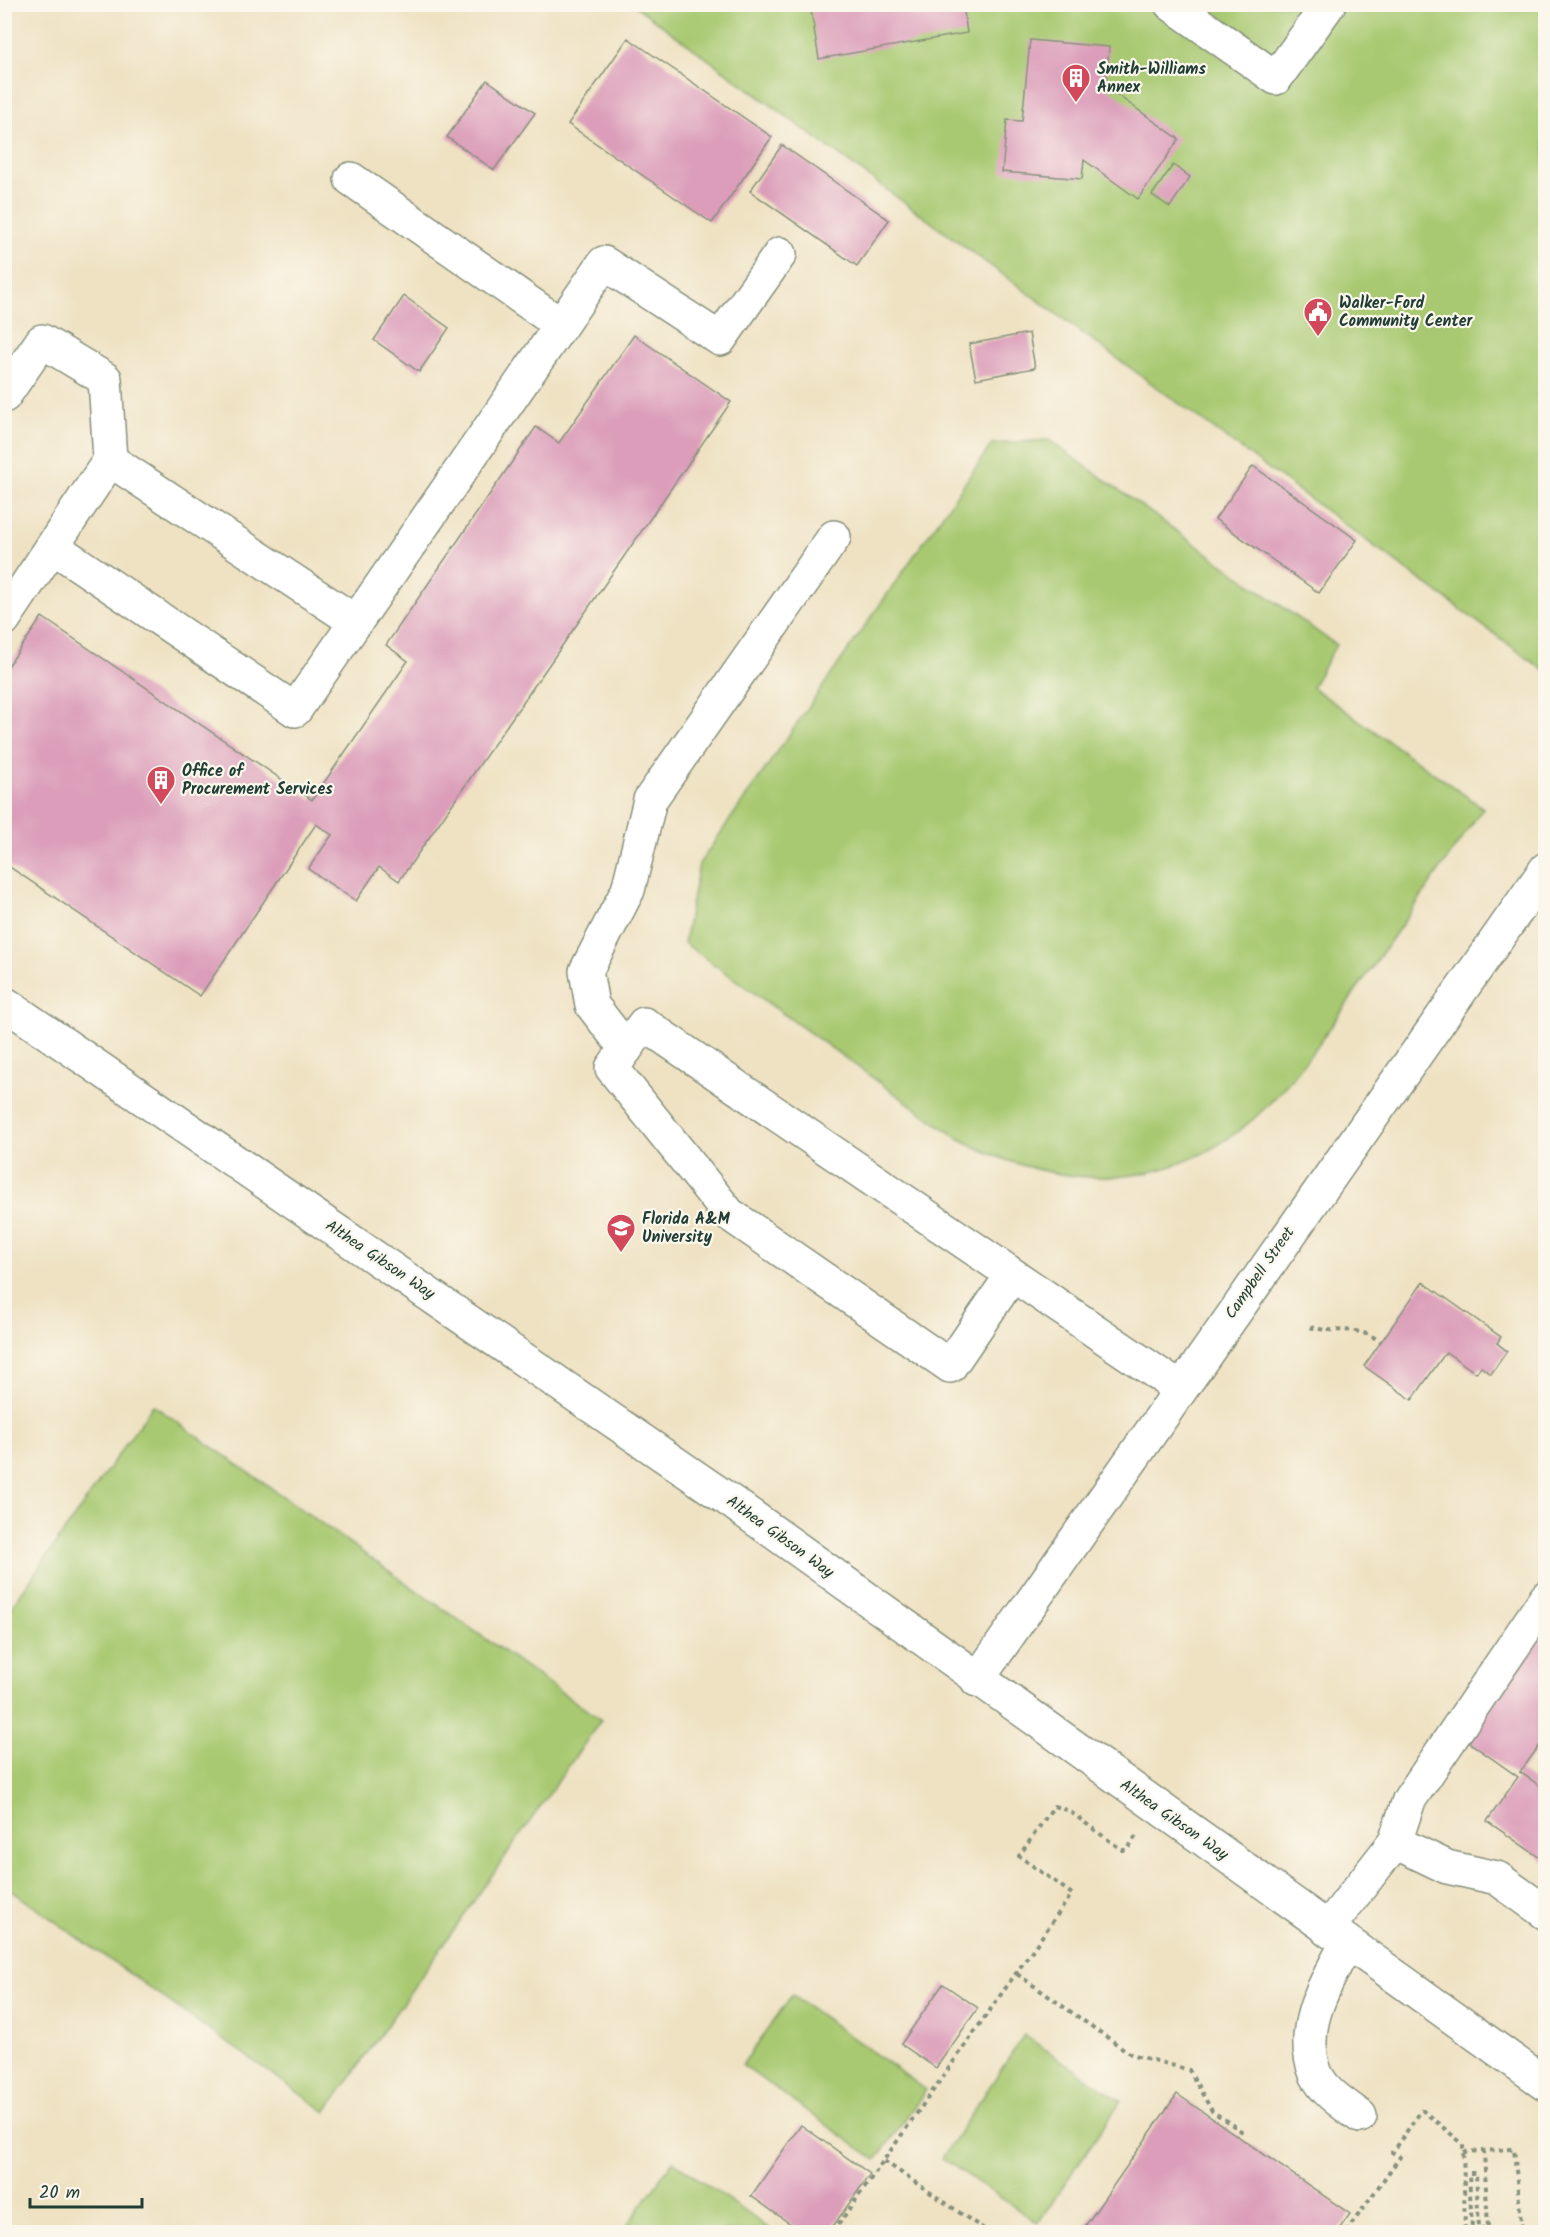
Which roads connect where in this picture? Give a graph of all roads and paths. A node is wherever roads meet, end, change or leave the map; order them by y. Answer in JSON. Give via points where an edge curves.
{"nodes":[{"id":1,"x":1171,"y":4,"type":"edge"},
{"id":2,"x":1329,"y":4,"type":"edge"},
{"id":3,"x":351,"y":179,"type":"dead end"},
{"id":4,"x":780,"y":254,"type":"dead end"},
{"id":5,"x":561,"y":325,"type":"junction"},
{"id":6,"x":4,"y":396,"type":"edge"},
{"id":7,"x":110,"y":460,"type":"junction"},
{"id":8,"x":834,"y":537,"type":"dead end"},
{"id":9,"x":53,"y":547,"type":"junction"},
{"id":10,"x":4,"y":619,"type":"edge"},
{"id":11,"x":356,"y":622,"type":"junction"},
{"id":12,"x":1545,"y":869,"type":"edge"},
{"id":13,"x":4,"y":1003,"type":"edge"},
{"id":14,"x":626,"y":1049,"type":"junction"},
{"id":15,"x":1012,"y":1275,"type":"junction"},
{"id":16,"x":1310,"y":1327,"type":"dead end"},
{"id":17,"x":1381,"y":1342,"type":"dead end"},
{"id":18,"x":1179,"y":1388,"type":"junction"},
{"id":19,"x":1545,"y":1598,"type":"edge"},
{"id":20,"x":977,"y":1680,"type":"junction"},
{"id":21,"x":1138,"y":1834,"type":"dead end"},
{"id":22,"x":1395,"y":1842,"type":"junction"},
{"id":23,"x":1545,"y":1913,"type":"edge"},
{"id":24,"x":1337,"y":1936,"type":"junction"},
{"id":25,"x":1017,"y":1974,"type":"junction"},
{"id":26,"x":1545,"y":2084,"type":"edge"},
{"id":27,"x":1360,"y":2116,"type":"dead end"},
{"id":28,"x":1244,"y":2133,"type":"dead end"},
{"id":29,"x":1463,"y":2152,"type":"junction"},
{"id":30,"x":1484,"y":2152,"type":"junction"},
{"id":31,"x":884,"y":2161,"type":"junction"},
{"id":32,"x":1465,"y":2231,"type":"edge"},
{"id":33,"x":833,"y":2232,"type":"edge"},
{"id":34,"x":987,"y":2232,"type":"edge"},
{"id":35,"x":1346,"y":2232,"type":"edge"},
{"id":36,"x":1522,"y":2232,"type":"edge"}],
"edges":[{"from":1,"to":2,"type":"street","via":[[1275,78]]},
{"from":3,"to":5,"type":"street"},
{"from":4,"to":5,"type":"street","via":[[720,339],[604,263]]},
{"from":5,"to":11,"type":"street"},
{"from":6,"to":7,"type":"street","via":[[42,341],[105,379]]},
{"from":7,"to":9,"type":"street"},
{"from":7,"to":11,"type":"street"},
{"from":8,"to":14,"type":"street","via":[[650,800],[628,890],[586,972],[592,1005]]},
{"from":9,"to":10,"type":"street"},
{"from":9,"to":11,"type":"street","via":[[295,710]]},
{"from":12,"to":18,"type":"street","name":"Campbell Street"},
{"from":13,"to":20,"type":"street","name":"Althea Gibson Way","via":[[733,1503]]},
{"from":14,"to":15,"type":"street","via":[[644,1024]]},
{"from":14,"to":15,"type":"street","via":[[612,1068],[729,1214],[950,1366]]},
{"from":15,"to":18,"type":"street"},
{"from":16,"to":17,"type":"path","via":[[1367,1332]]},
{"from":18,"to":20,"type":"street","name":"Campbell Street"},
{"from":19,"to":22,"type":"street","via":[[1409,1800]]},
{"from":20,"to":24,"type":"street","name":"Althea Gibson Way"},
{"from":21,"to":25,"type":"path","via":[[1127,1850],[1122,1850],[1069,1811],[1054,1806],[1019,1856],[1072,1894]]},
{"from":22,"to":23,"type":"street","via":[[1447,1868],[1497,1878]]},
{"from":22,"to":24,"type":"street"},
{"from":24,"to":26,"type":"street","name":"Althea Gibson Way"},
{"from":24,"to":27,"type":"street","via":[[1308,2042],[1316,2075]]},
{"from":25,"to":28,"type":"path","via":[[1131,2054],[1189,2070],[1212,2111]]},
{"from":25,"to":31,"type":"path"},
{"from":29,"to":30,"type":"path"},
{"from":29,"to":32,"type":"path"},
{"from":29,"to":35,"type":"path","via":[[1463,2144],[1422,2110],[1392,2152],[1400,2157]]},
{"from":30,"to":32,"type":"path","via":[[1488,2228],[1479,2228],[1476,2173],[1468,2173],[1472,2229]]},
{"from":30,"to":36,"type":"path","via":[[1514,2149]]},
{"from":31,"to":33,"type":"path"},
{"from":31,"to":34,"type":"path"}]}
